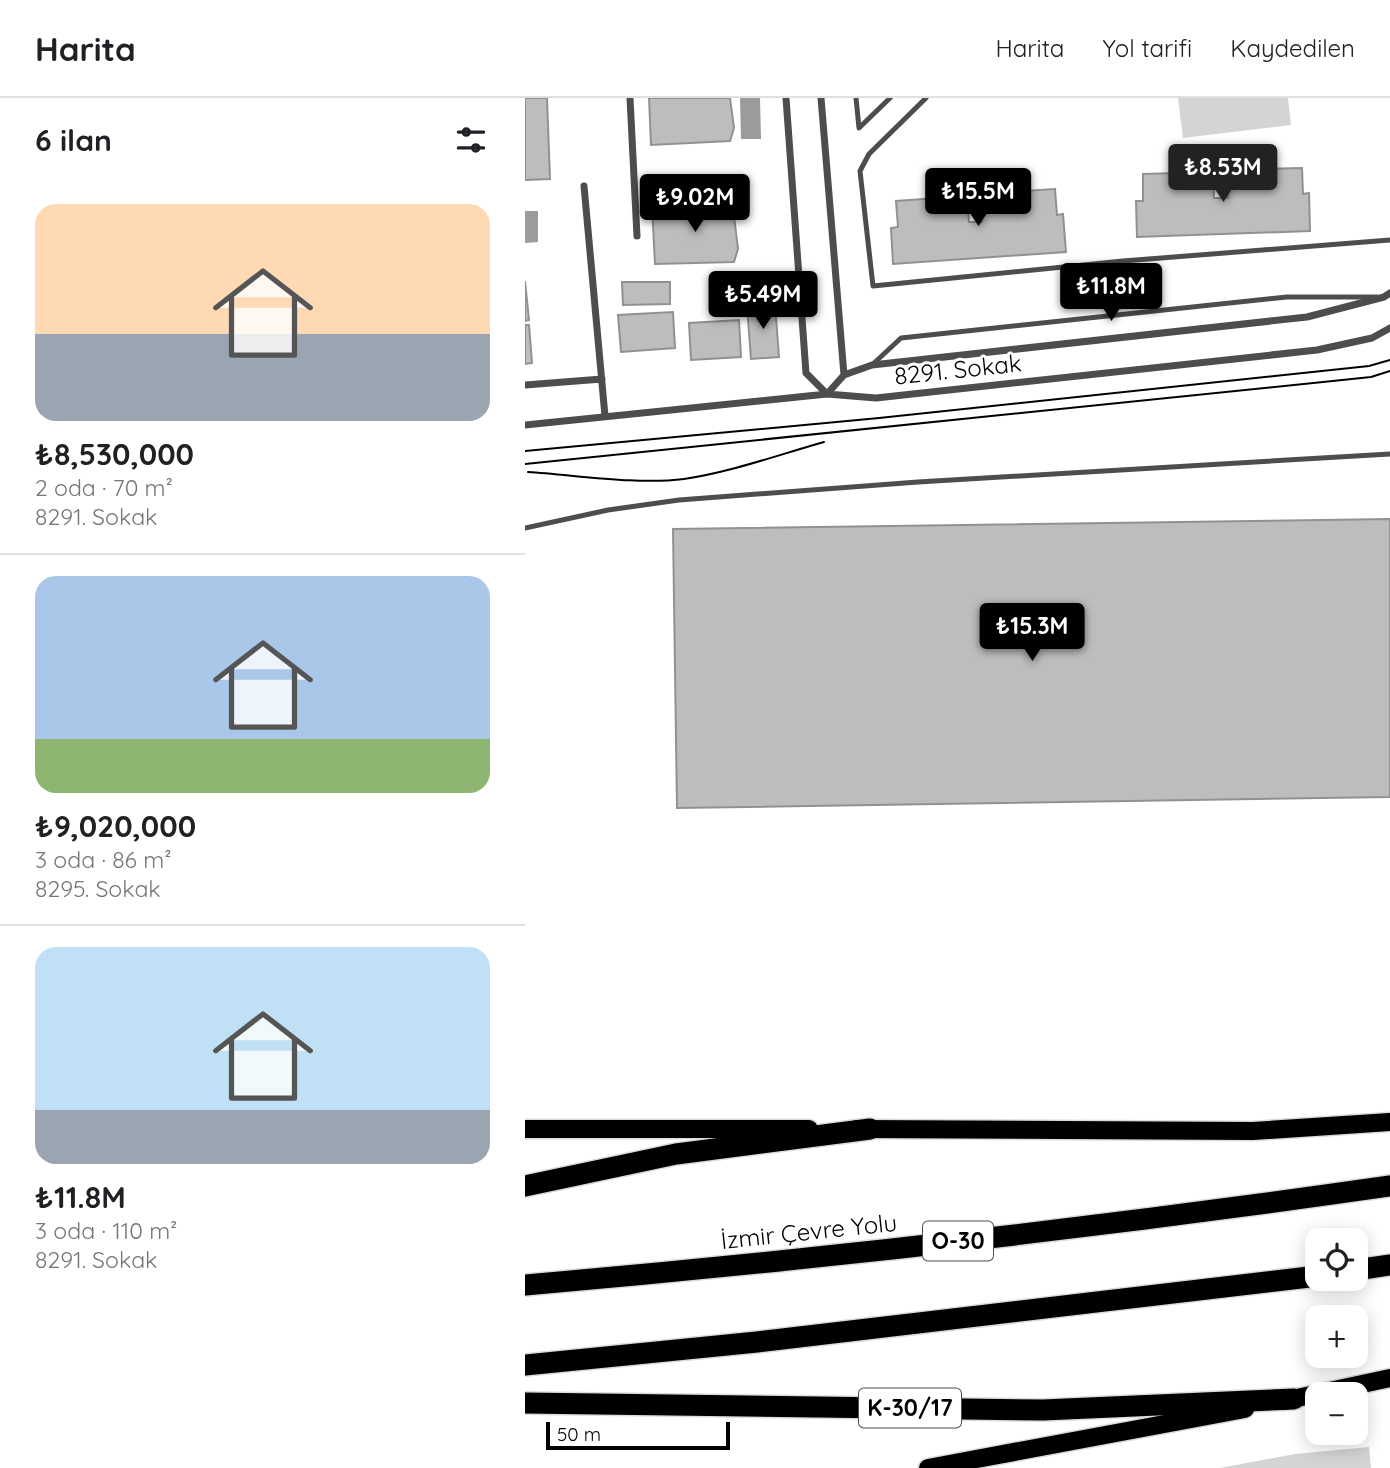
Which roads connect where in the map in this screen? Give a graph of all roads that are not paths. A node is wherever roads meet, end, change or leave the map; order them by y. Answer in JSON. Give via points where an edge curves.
{"nodes":[{"id":1,"x":630,"y":98,"type":"edge"},
{"id":2,"x":786,"y":98,"type":"edge"},
{"id":3,"x":821,"y":98,"type":"edge"},
{"id":4,"x":856,"y":98,"type":"edge"},
{"id":5,"x":890,"y":98,"type":"edge"},
{"id":6,"x":926,"y":98,"type":"edge"},
{"id":7,"x":584,"y":186,"type":"dead end"},
{"id":8,"x":637,"y":236,"type":"dead end"},
{"id":9,"x":1390,"y":240,"type":"edge"},
{"id":10,"x":1387,"y":295,"type":"edge"},
{"id":11,"x":1390,"y":328,"type":"edge"},
{"id":12,"x":873,"y":365,"type":"junction"},
{"id":13,"x":844,"y":375,"type":"junction"},
{"id":14,"x":602,"y":379,"type":"junction"},
{"id":15,"x":525,"y":385,"type":"edge"},
{"id":16,"x":827,"y":394,"type":"junction"},
{"id":17,"x":605,"y":416,"type":"junction"},
{"id":18,"x":525,"y":425,"type":"edge"},
{"id":19,"x":1390,"y":454,"type":"edge"},
{"id":20,"x":525,"y":528,"type":"edge"},
{"id":21,"x":1387,"y":1121,"type":"edge"},
{"id":22,"x":525,"y":1129,"type":"edge"},
{"id":23,"x":870,"y":1129,"type":"junction"},
{"id":24,"x":525,"y":1186,"type":"edge"},
{"id":25,"x":1390,"y":1186,"type":"edge"},
{"id":26,"x":1390,"y":1265,"type":"edge"},
{"id":27,"x":1368,"y":1268,"type":"edge"},
{"id":28,"x":1305,"y":1278,"type":"edge"},
{"id":29,"x":525,"y":1285,"type":"edge"},
{"id":30,"x":525,"y":1365,"type":"edge"},
{"id":31,"x":1390,"y":1378,"type":"edge"},
{"id":32,"x":1294,"y":1399,"type":"junction"},
{"id":33,"x":525,"y":1403,"type":"edge"},
{"id":34,"x":928,"y":1468,"type":"edge"}],
"edges":[{"from":1,"to":8,"type":"street"},
{"from":2,"to":16,"type":"street","via":[[806,373]]},
{"from":3,"to":13,"type":"street"},
{"from":4,"to":5,"type":"lane","via":[[859,128]]},
{"from":6,"to":9,"type":"lane","via":[[869,154],[860,171],[873,286]]},
{"from":7,"to":14,"type":"street"},
{"from":10,"to":12,"type":"street","name":"8291. Sokak","via":[[1307,317]]},
{"from":10,"to":12,"type":"lane","via":[[1287,297],[901,338]]},
{"from":11,"to":16,"type":"street","name":"8291. Sokak","via":[[1372,338],[1317,351],[876,398]]},
{"from":12,"to":13,"type":"street","name":"8291. Sokak"},
{"from":13,"to":16,"type":"street"},
{"from":14,"to":15,"type":"street"},
{"from":14,"to":17,"type":"street"},
{"from":16,"to":17,"type":"street","name":"8291. Sokak"},
{"from":17,"to":18,"type":"street","name":"8291. Sokak"},
{"from":19,"to":20,"type":"lane","via":[[692,499],[608,510]]},
{"from":21,"to":23,"type":"main road","via":[[1253,1131]]},
{"from":22,"to":23,"type":"main road"},
{"from":23,"to":24,"type":"highway","via":[[676,1154]]},
{"from":25,"to":29,"type":"highway","name":"İzmir Çevre Yolu","number":"O-30","via":[[751,1266]]},
{"from":26,"to":27,"type":"highway"},
{"from":28,"to":30,"type":"highway"},
{"from":31,"to":32,"type":"main road"},
{"from":32,"to":33,"type":"highway","number":"K-30/17","via":[[1043,1410]]},
{"from":32,"to":34,"type":"main road"}]}
